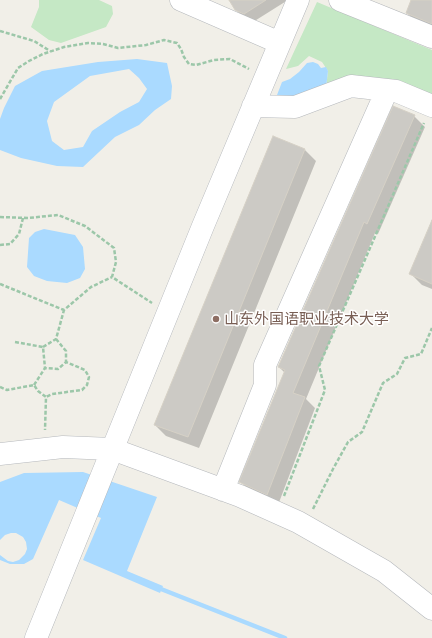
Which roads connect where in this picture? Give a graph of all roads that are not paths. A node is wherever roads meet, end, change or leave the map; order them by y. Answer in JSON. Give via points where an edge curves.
{"nodes":[{"id":1,"x":181,"y":0,"type":"edge"},
{"id":2,"x":298,"y":0,"type":"edge"},
{"id":3,"x":340,"y":0,"type":"edge"},
{"id":4,"x":432,"y":36,"type":"edge"},
{"id":5,"x":280,"y":43,"type":"junction"},
{"id":6,"x":386,"y":90,"type":"junction"},
{"id":7,"x":254,"y":106,"type":"junction"},
{"id":8,"x":432,"y":106,"type":"edge"},
{"id":9,"x":0,"y":454,"type":"edge"},
{"id":10,"x":109,"y":458,"type":"junction"},
{"id":11,"x":232,"y":493,"type":"junction"},
{"id":12,"x":432,"y":609,"type":"edge"},
{"id":13,"x":36,"y":638,"type":"edge"}],
"edges":[{"from":1,"to":5,"type":"street"},
{"from":2,"to":5,"type":"street"},
{"from":3,"to":4,"type":"street"},
{"from":5,"to":7,"type":"street"},
{"from":6,"to":7,"type":"street","via":[[351,86],[295,107]]},
{"from":6,"to":8,"type":"street","via":[[396,91]]},
{"from":6,"to":11,"type":"street","via":[[264,365],[265,385]]},
{"from":7,"to":10,"type":"street"},
{"from":9,"to":10,"type":"street","via":[[63,447]]},
{"from":10,"to":11,"type":"street"},
{"from":10,"to":13,"type":"street"},
{"from":11,"to":12,"type":"street","via":[[305,526],[384,571]]}]}
